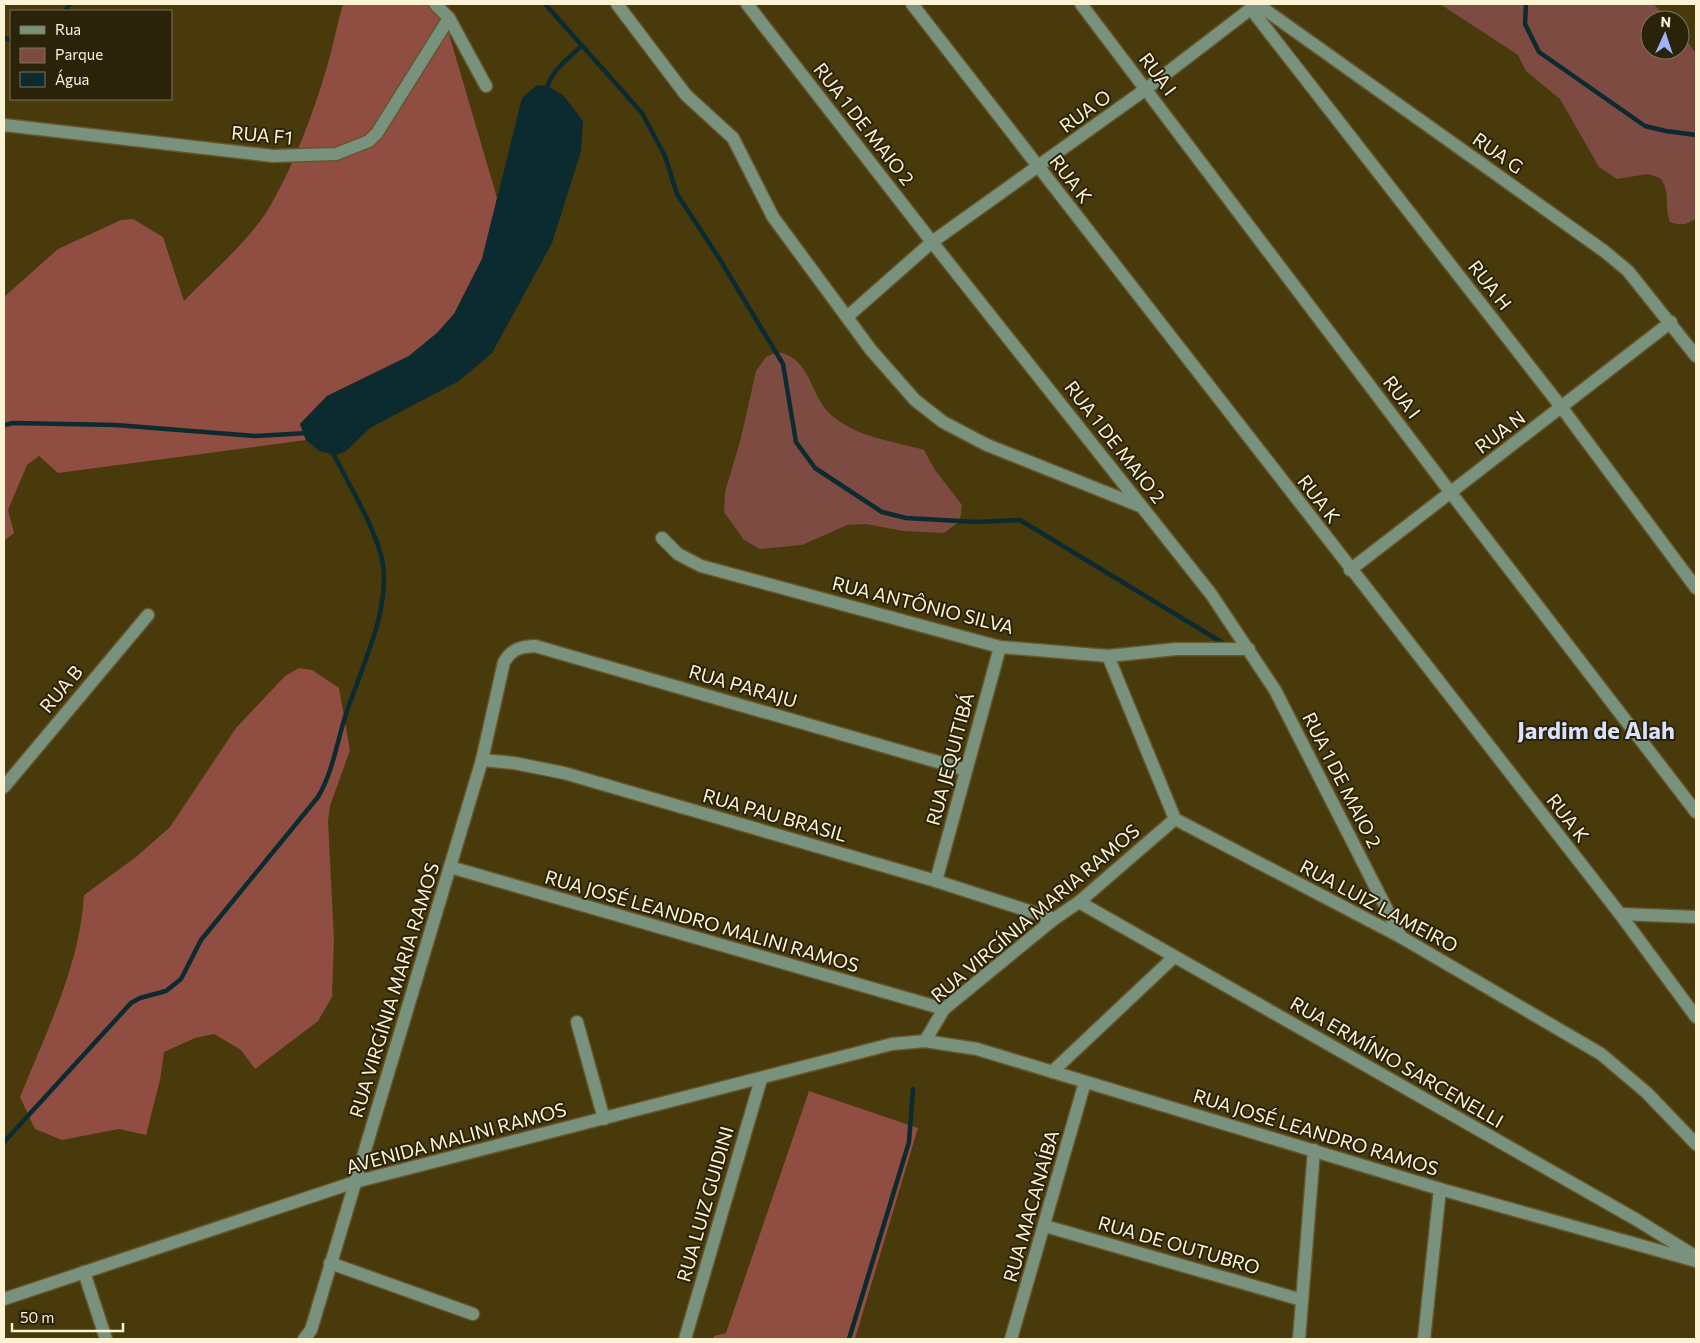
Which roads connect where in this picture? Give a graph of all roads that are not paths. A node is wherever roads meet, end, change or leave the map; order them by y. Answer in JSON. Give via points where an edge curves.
{"nodes":[{"id":1,"x":435,"y":4,"type":"edge"},
{"id":2,"x":618,"y":4,"type":"edge"},
{"id":3,"x":747,"y":4,"type":"edge"},
{"id":4,"x":912,"y":4,"type":"edge"},
{"id":5,"x":1081,"y":4,"type":"edge"},
{"id":6,"x":1255,"y":6,"type":"edge"},
{"id":7,"x":449,"y":18,"type":"junction"},
{"id":8,"x":486,"y":86,"type":"dead end"},
{"id":9,"x":1146,"y":90,"type":"junction"},
{"id":10,"x":4,"y":125,"type":"edge"},
{"id":11,"x":1039,"y":168,"type":"junction"},
{"id":12,"x":932,"y":242,"type":"junction"},
{"id":13,"x":847,"y":317,"type":"junction"},
{"id":14,"x":1671,"y":322,"type":"junction"},
{"id":15,"x":1696,"y":356,"type":"edge"},
{"id":16,"x":1562,"y":408,"type":"junction"},
{"id":17,"x":1451,"y":493,"type":"junction"},
{"id":18,"x":1142,"y":507,"type":"junction"},
{"id":19,"x":662,"y":538,"type":"dead end"},
{"id":20,"x":1350,"y":570,"type":"junction"},
{"id":21,"x":1696,"y":588,"type":"edge"},
{"id":22,"x":148,"y":616,"type":"dead end"},
{"id":23,"x":1000,"y":647,"type":"junction"},
{"id":24,"x":1249,"y":649,"type":"junction"},
{"id":25,"x":510,"y":652,"type":"joint"},
{"id":26,"x":1108,"y":656,"type":"junction"},
{"id":27,"x":482,"y":760,"type":"junction"},
{"id":28,"x":966,"y":770,"type":"junction"},
{"id":29,"x":4,"y":787,"type":"edge"},
{"id":30,"x":1696,"y":812,"type":"edge"},
{"id":31,"x":1175,"y":819,"type":"junction"},
{"id":32,"x":450,"y":867,"type":"junction"},
{"id":33,"x":936,"y":882,"type":"junction"},
{"id":34,"x":1079,"y":902,"type":"junction"},
{"id":35,"x":1620,"y":914,"type":"junction"},
{"id":36,"x":1696,"y":917,"type":"edge"},
{"id":37,"x":1054,"y":919,"type":"junction"},
{"id":38,"x":1400,"y":938,"type":"junction"},
{"id":39,"x":1174,"y":957,"type":"junction"},
{"id":40,"x":944,"y":1009,"type":"junction"},
{"id":41,"x":1696,"y":1017,"type":"edge"},
{"id":42,"x":577,"y":1022,"type":"dead end"},
{"id":43,"x":925,"y":1041,"type":"junction"},
{"id":44,"x":1052,"y":1072,"type":"junction"},
{"id":45,"x":761,"y":1079,"type":"junction"},
{"id":46,"x":1086,"y":1082,"type":"junction"},
{"id":47,"x":604,"y":1119,"type":"junction"},
{"id":48,"x":1696,"y":1144,"type":"edge"},
{"id":49,"x":1314,"y":1150,"type":"junction"},
{"id":50,"x":355,"y":1182,"type":"junction"},
{"id":51,"x":1440,"y":1188,"type":"junction"},
{"id":52,"x":1045,"y":1226,"type":"junction"},
{"id":53,"x":1696,"y":1257,"type":"edge"},
{"id":54,"x":1696,"y":1261,"type":"edge"},
{"id":55,"x":330,"y":1263,"type":"junction"},
{"id":56,"x":84,"y":1272,"type":"junction"},
{"id":57,"x":4,"y":1300,"type":"edge"},
{"id":58,"x":1302,"y":1300,"type":"junction"},
{"id":59,"x":473,"y":1314,"type":"dead end"},
{"id":60,"x":306,"y":1338,"type":"edge"},
{"id":61,"x":106,"y":1339,"type":"edge"},
{"id":62,"x":685,"y":1339,"type":"edge"},
{"id":63,"x":1011,"y":1339,"type":"edge"},
{"id":64,"x":1298,"y":1339,"type":"edge"},
{"id":65,"x":1424,"y":1339,"type":"edge"}],
"edges":[{"from":1,"to":7,"type":"street"},
{"from":2,"to":13,"type":"street","via":[[686,95],[733,138],[764,202]]},
{"from":3,"to":12,"type":"street","name":"RUA 1 DE MAIO 2"},
{"from":4,"to":11,"type":"street","name":"RUA K"},
{"from":5,"to":9,"type":"street","name":"RUA I"},
{"from":6,"to":9,"type":"street","name":"RUA O"},
{"from":6,"to":14,"type":"street","name":"RUA G","via":[[1604,252],[1628,271]]},
{"from":6,"to":16,"type":"street","name":"RUA H"},
{"from":7,"to":8,"type":"street"},
{"from":7,"to":10,"type":"street","name":"RUA F1","via":[[377,133],[361,145],[336,154],[273,156]]},
{"from":9,"to":11,"type":"street","name":"RUA O"},
{"from":9,"to":17,"type":"street","name":"RUA I"},
{"from":11,"to":12,"type":"street","name":"RUA O"},
{"from":11,"to":20,"type":"street","name":"RUA K"},
{"from":12,"to":13,"type":"street","name":"RUA O"},
{"from":12,"to":18,"type":"street","name":"RUA 1 DE MAIO 2"},
{"from":13,"to":18,"type":"street","via":[[890,374],[943,422],[987,445]]},
{"from":14,"to":15,"type":"street","name":"RUA G"},
{"from":14,"to":16,"type":"street","name":"RUA N"},
{"from":16,"to":17,"type":"street","name":"RUA N"},
{"from":16,"to":21,"type":"street","name":"RUA H"},
{"from":17,"to":20,"type":"street","name":"RUA N"},
{"from":17,"to":30,"type":"street","name":"RUA I"},
{"from":18,"to":24,"type":"street","name":"RUA 1 DE MAIO 2","via":[[1211,594]]},
{"from":19,"to":23,"type":"street","name":"RUA ANTÔNIO SILVA","via":[[678,554],[701,566]]},
{"from":20,"to":35,"type":"street","name":"RUA K"},
{"from":22,"to":29,"type":"street","name":"RUA B"},
{"from":23,"to":26,"type":"street","name":"RUA ANTÔNIO SILVA"},
{"from":23,"to":28,"type":"street","name":"RUA JEQUITIBÁ"},
{"from":24,"to":26,"type":"street","name":"RUA ANTÔNIO SILVA","via":[[1176,649]]},
{"from":24,"to":38,"type":"street","name":"RUA 1 DE MAIO 2","via":[[1275,690]]},
{"from":25,"to":27,"type":"street","name":"RUA VIRGÍNIA MARIA RAMOS","via":[[504,662]]},
{"from":25,"to":28,"type":"street","name":"RUA PARAJU","via":[[519,647],[535,646]]},
{"from":26,"to":31,"type":"street"},
{"from":27,"to":32,"type":"street","name":"RUA VIRGÍNIA MARIA RAMOS"},
{"from":27,"to":33,"type":"street","name":"RUA PAU BRASIL","via":[[564,773]]},
{"from":28,"to":33,"type":"street","name":"RUA JEQUITIBÁ"},
{"from":31,"to":34,"type":"street","name":"RUA VIRGÍNIA MARIA RAMOS"},
{"from":31,"to":38,"type":"street","name":"RUA LUIZ LAMEIRO"},
{"from":32,"to":40,"type":"street","name":"RUA JOSÉ LEANDRO MALINI RAMOS"},
{"from":32,"to":50,"type":"street","name":"RUA VIRGÍNIA MARIA RAMOS"},
{"from":33,"to":37,"type":"street","name":"RUA PAU BRASIL"},
{"from":34,"to":37,"type":"street","name":"RUA VIRGÍNIA MARIA RAMOS"},
{"from":34,"to":39,"type":"street","name":"RUA ERMÍNIO SARCENELLI"},
{"from":35,"to":36,"type":"street"},
{"from":35,"to":41,"type":"street","name":"RUA K"},
{"from":37,"to":40,"type":"street","name":"RUA VIRGÍNIA MARIA RAMOS"},
{"from":38,"to":48,"type":"street","name":"RUA LUIZ LAMEIRO","via":[[1601,1054],[1647,1093]]},
{"from":39,"to":44,"type":"street"},
{"from":39,"to":53,"type":"street","name":"RUA ERMÍNIO SARCENELLI","via":[[1637,1220]]},
{"from":40,"to":43,"type":"street","name":"RUA VIRGÍNIA MARIA RAMOS"},
{"from":42,"to":47,"type":"street"},
{"from":43,"to":44,"type":"street","name":"RUA JOSÉ LEANDRO RAMOS","via":[[977,1049]]},
{"from":43,"to":45,"type":"street","name":"AVENIDA MALINI RAMOS","via":[[892,1044]]},
{"from":44,"to":46,"type":"street","name":"RUA JOSÉ LEANDRO RAMOS"},
{"from":45,"to":47,"type":"street","name":"AVENIDA MALINI RAMOS"},
{"from":45,"to":62,"type":"street","name":"RUA LUIZ GUIDINI"},
{"from":46,"to":49,"type":"street","name":"RUA JOSÉ LEANDRO RAMOS"},
{"from":46,"to":52,"type":"street","name":"RUA MACANAÍBA"},
{"from":47,"to":50,"type":"street","name":"AVENIDA MALINI RAMOS"},
{"from":49,"to":51,"type":"street","name":"RUA JOSÉ LEANDRO RAMOS"},
{"from":49,"to":58,"type":"street"},
{"from":50,"to":55,"type":"street","name":"RUA VIRGÍNIA MARIA RAMOS"},
{"from":50,"to":56,"type":"street","name":"AVENIDA MALINI RAMOS"},
{"from":51,"to":54,"type":"street","name":"RUA JOSÉ LEANDRO RAMOS"},
{"from":51,"to":65,"type":"street"},
{"from":52,"to":58,"type":"street","name":"RUA DE OUTUBRO"},
{"from":52,"to":63,"type":"street","name":"RUA MACANAÍBA"},
{"from":55,"to":59,"type":"street"},
{"from":55,"to":60,"type":"street","name":"RUA VIRGÍNIA MARIA RAMOS"},
{"from":56,"to":57,"type":"street","name":"AVENIDA MALINI RAMOS"},
{"from":56,"to":61,"type":"street"},
{"from":58,"to":64,"type":"street"}]}
